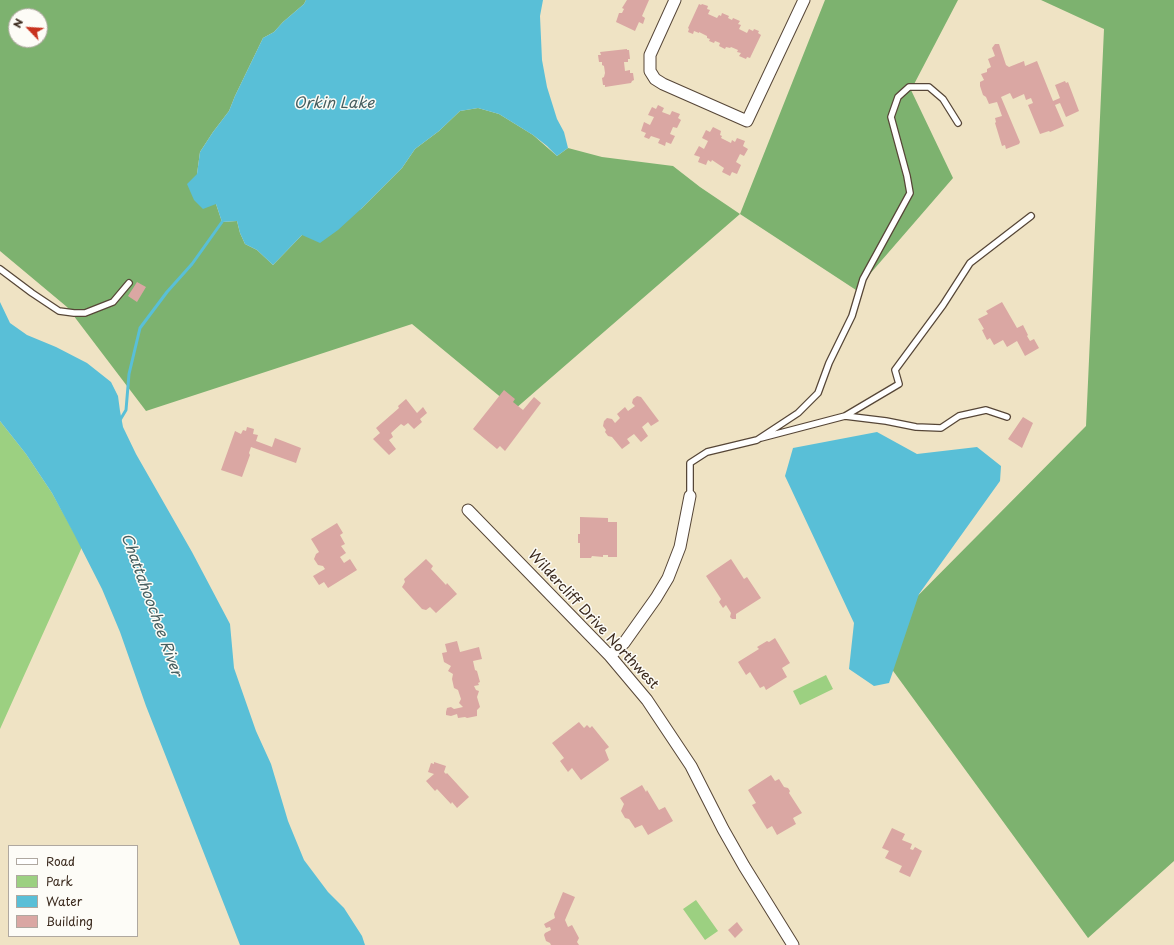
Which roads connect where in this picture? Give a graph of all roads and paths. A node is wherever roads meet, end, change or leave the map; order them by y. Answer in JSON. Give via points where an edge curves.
{"nodes":[{"id":1,"x":676,"y":0,"type":"edge"},
{"id":2,"x":804,"y":0,"type":"edge"},
{"id":3,"x":958,"y":123,"type":"dead end"},
{"id":4,"x":1031,"y":216,"type":"dead end"},
{"id":5,"x":0,"y":269,"type":"edge"},
{"id":6,"x":129,"y":283,"type":"dead end"},
{"id":7,"x":845,"y":416,"type":"junction"},
{"id":8,"x":1007,"y":417,"type":"dead end"},
{"id":9,"x":757,"y":440,"type":"junction"},
{"id":10,"x":690,"y":496,"type":"joint"},
{"id":11,"x":468,"y":510,"type":"dead end"},
{"id":12,"x":610,"y":656,"type":"junction"},
{"id":13,"x":793,"y":945,"type":"edge"}],
"edges":[{"from":1,"to":2,"type":"street","via":[[650,54],[650,71],[663,84],[747,121]]},
{"from":3,"to":9,"type":"lane","via":[[943,99],[929,87],[909,87],[898,97],[891,117],[910,193],[863,279],[852,316],[829,363],[818,393],[798,413]]},
{"from":4,"to":7,"type":"lane","via":[[970,264],[895,370],[900,384]]},
{"from":5,"to":6,"type":"lane","via":[[59,311],[74,313],[85,313],[114,302]]},
{"from":7,"to":8,"type":"lane","via":[[916,427],[940,428],[959,416],[986,410]]},
{"from":7,"to":9,"type":"lane"},
{"from":9,"to":10,"type":"lane","via":[[707,452],[690,464]]},
{"from":10,"to":12,"type":"street","via":[[680,547],[668,578],[624,643]]},
{"from":11,"to":12,"type":"street","name":"Wildercliff Drive Northwest"},
{"from":12,"to":13,"type":"street","name":"Wildercliff Drive Northwest","via":[[647,700],[691,766],[744,866]]}]}
